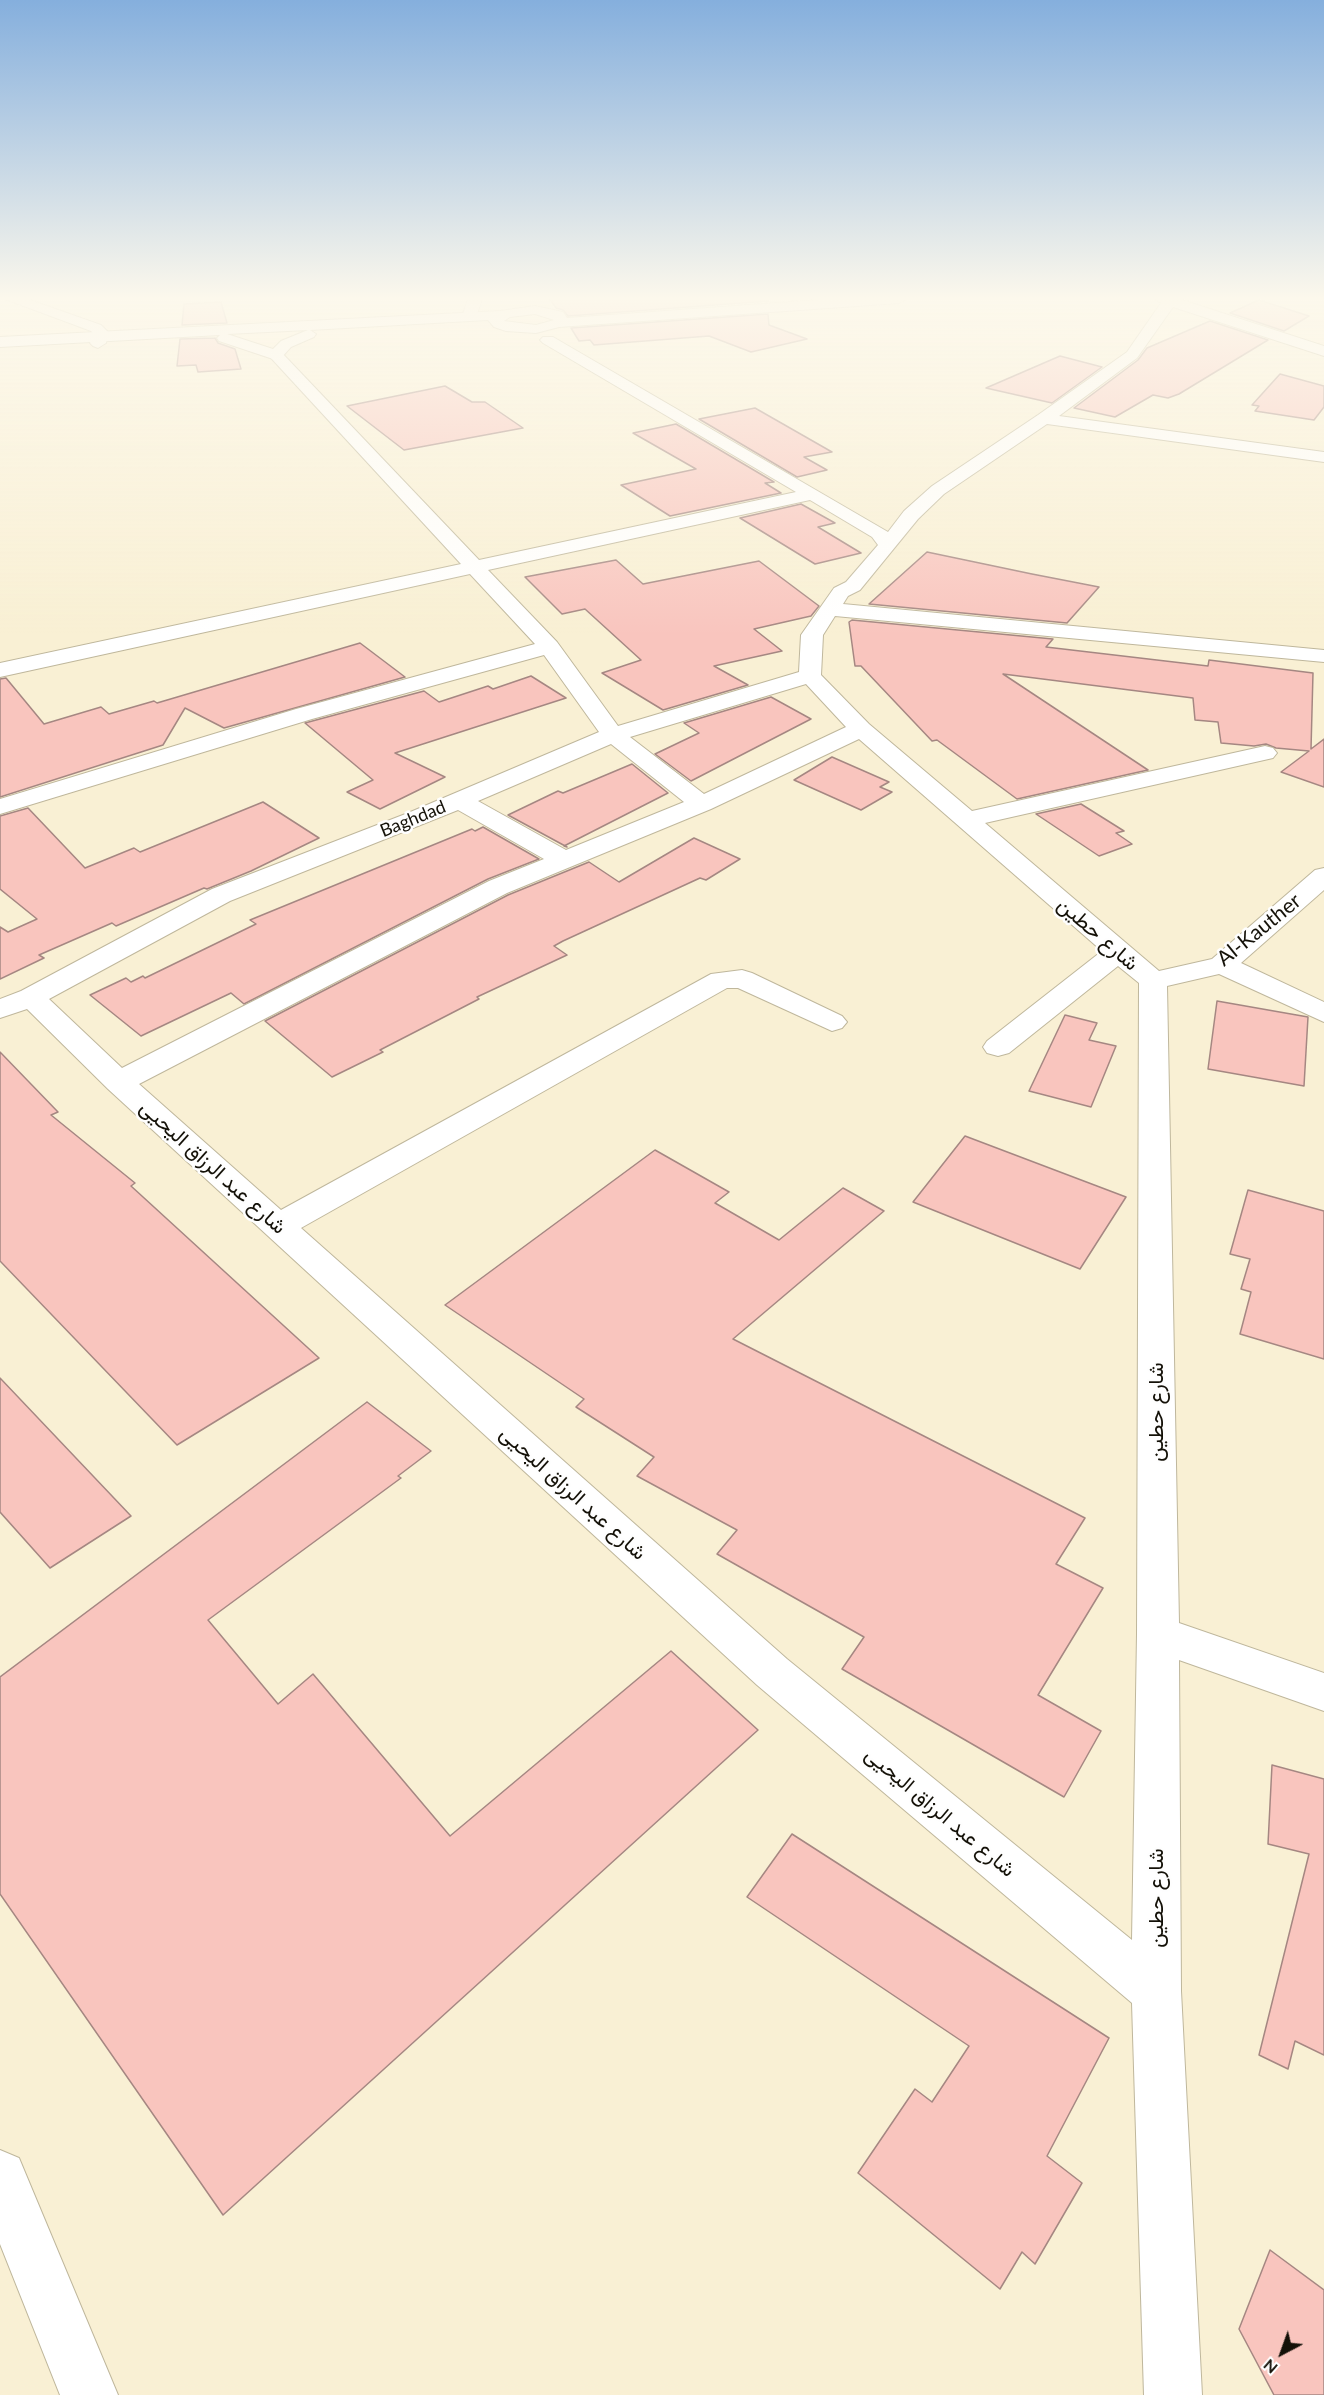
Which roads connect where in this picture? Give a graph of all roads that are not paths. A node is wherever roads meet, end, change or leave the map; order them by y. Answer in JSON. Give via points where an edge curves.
{"nodes":[{"id":1,"x":328,"y":411,"type":"edge"},
{"id":2,"x":684,"y":411,"type":"edge"},
{"id":3,"x":1055,"y":411,"type":"edge"},
{"id":4,"x":1044,"y":419,"type":"junction"},
{"id":5,"x":1235,"y":445,"type":"junction"},
{"id":6,"x":1324,"y":457,"type":"edge"},
{"id":7,"x":1253,"y":462,"type":"dead end"},
{"id":8,"x":813,"y":494,"type":"junction"},
{"id":9,"x":849,"y":515,"type":"junction"},
{"id":10,"x":907,"y":521,"type":"junction"},
{"id":11,"x":877,"y":537,"type":"junction"},
{"id":12,"x":475,"y":567,"type":"junction"},
{"id":13,"x":836,"y":601,"type":"junction"},
{"id":14,"x":549,"y":647,"type":"junction"},
{"id":15,"x":1324,"y":656,"type":"edge"},
{"id":16,"x":0,"y":670,"type":"edge"},
{"id":17,"x":810,"y":676,"type":"junction"},
{"id":18,"x":861,"y":729,"type":"junction"},
{"id":19,"x":613,"y":735,"type":"junction"},
{"id":20,"x":1265,"y":753,"type":"dead end"},
{"id":21,"x":459,"y":800,"type":"junction"},
{"id":22,"x":702,"y":804,"type":"junction"},
{"id":23,"x":0,"y":807,"type":"edge"},
{"id":24,"x":967,"y":820,"type":"junction"},
{"id":25,"x":564,"y":860,"type":"junction"},
{"id":26,"x":1324,"y":876,"type":"edge"},
{"id":27,"x":1118,"y":952,"type":"junction"},
{"id":28,"x":1222,"y":965,"type":"junction"},
{"id":29,"x":1153,"y":981,"type":"junction"},
{"id":30,"x":16,"y":1003,"type":"edge"},
{"id":31,"x":1324,"y":1013,"type":"edge"},
{"id":32,"x":832,"y":1022,"type":"dead end"},
{"id":33,"x":998,"y":1047,"type":"dead end"},
{"id":34,"x":119,"y":1082,"type":"junction"},
{"id":35,"x":278,"y":1226,"type":"junction"},
{"id":36,"x":1158,"y":1634,"type":"junction"},
{"id":37,"x":1324,"y":1692,"type":"edge"},
{"id":38,"x":1156,"y":1992,"type":"junction"},
{"id":39,"x":0,"y":2176,"type":"edge"},
{"id":40,"x":89,"y":2395,"type":"edge"},
{"id":41,"x":1173,"y":2395,"type":"edge"}],
"edges":[{"from":1,"to":12,"type":"street"},
{"from":2,"to":8,"type":"street"},
{"from":3,"to":4,"type":"street"},
{"from":4,"to":5,"type":"street"},
{"from":4,"to":10,"type":"street","via":[[960,474]]},
{"from":5,"to":6,"type":"street"},
{"from":5,"to":7,"type":"street","via":[[1225,458]]},
{"from":8,"to":9,"type":"street"},
{"from":8,"to":12,"type":"street"},
{"from":9,"to":10,"type":"street"},
{"from":9,"to":11,"type":"street"},
{"from":10,"to":11,"type":"street"},
{"from":11,"to":13,"type":"street","via":[[839,584]]},
{"from":12,"to":14,"type":"street"},
{"from":12,"to":16,"type":"street"},
{"from":13,"to":15,"type":"street"},
{"from":13,"to":17,"type":"street","via":[[812,635]]},
{"from":14,"to":19,"type":"street"},
{"from":14,"to":23,"type":"street","via":[[304,714]]},
{"from":17,"to":18,"type":"street","name":"شارع حطين"},
{"from":17,"to":19,"type":"street","name":"Baghdad"},
{"from":18,"to":22,"type":"street"},
{"from":18,"to":24,"type":"street","name":"شارع حطين"},
{"from":19,"to":21,"type":"street","name":"Baghdad"},
{"from":19,"to":22,"type":"street"},
{"from":20,"to":24,"type":"street"},
{"from":21,"to":25,"type":"street"},
{"from":21,"to":30,"type":"street","name":"Baghdad","via":[[220,895]]},
{"from":22,"to":25,"type":"street"},
{"from":24,"to":27,"type":"street","name":"شارع حطين"},
{"from":25,"to":34,"type":"street","via":[[498,887]]},
{"from":26,"to":28,"type":"street","name":"Al-Kauther"},
{"from":27,"to":29,"type":"street","name":"شارع حطين"},
{"from":27,"to":33,"type":"street"},
{"from":28,"to":29,"type":"street","name":"Al-Kauther"},
{"from":28,"to":31,"type":"street"},
{"from":29,"to":36,"type":"street","name":"شارع حطين"},
{"from":30,"to":34,"type":"street","name":"شارع عبد الرزاق اليحيى"},
{"from":32,"to":35,"type":"street","via":[[742,979],[721,980]]},
{"from":34,"to":35,"type":"street","name":"شارع عبد الرزاق اليحيى"},
{"from":35,"to":38,"type":"street","name":"شارع عبد الرزاق اليحيى","via":[[772,1672]]},
{"from":36,"to":37,"type":"street"},
{"from":36,"to":38,"type":"street","name":"شارع حطين"},
{"from":38,"to":41,"type":"street","name":"شارع حطين"},
{"from":39,"to":40,"type":"street"}]}
